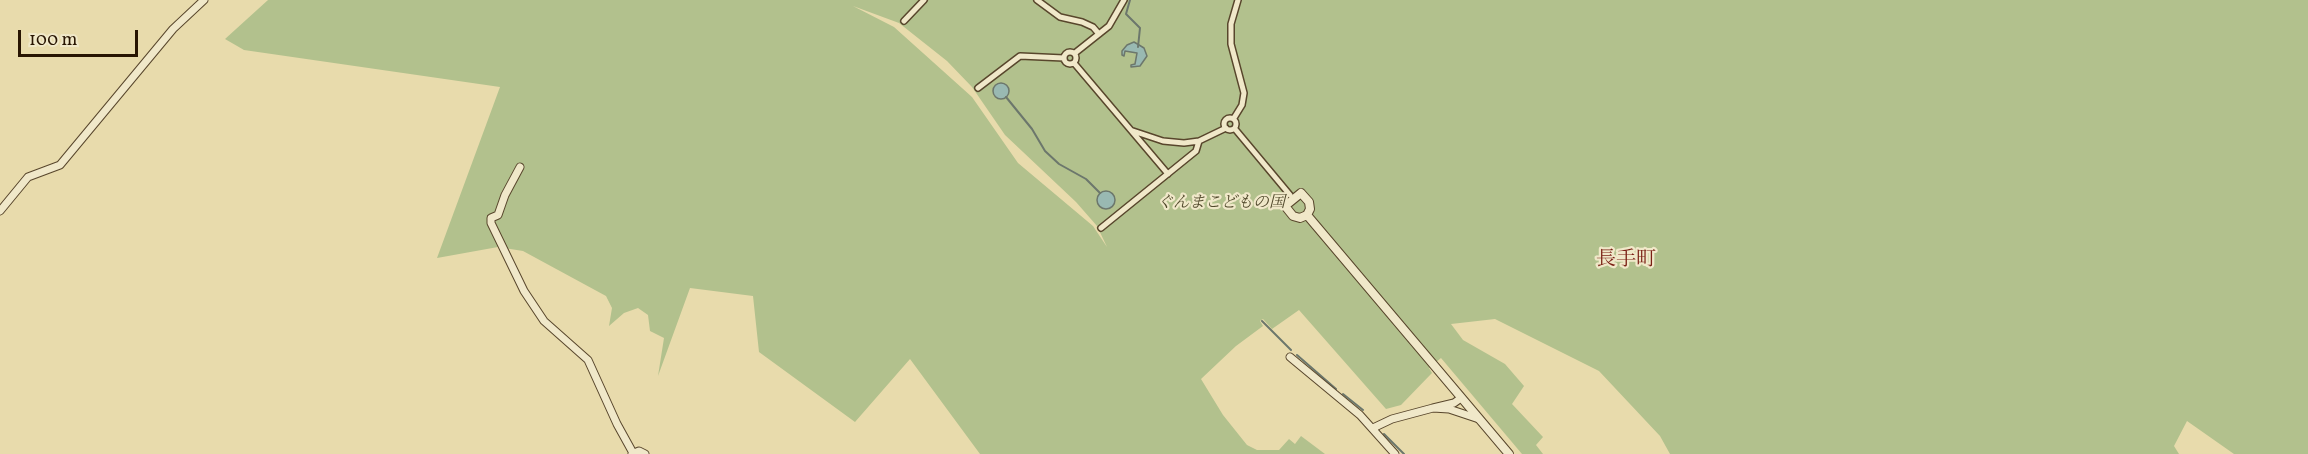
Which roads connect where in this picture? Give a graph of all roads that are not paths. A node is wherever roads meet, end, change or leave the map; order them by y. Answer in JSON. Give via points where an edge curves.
{"nodes":[{"id":1,"x":204,"y":0,"type":"edge"},
{"id":2,"x":924,"y":0,"type":"edge"},
{"id":3,"x":1037,"y":0,"type":"edge"},
{"id":4,"x":1124,"y":0,"type":"edge"},
{"id":5,"x":1238,"y":0,"type":"edge"},
{"id":6,"x":904,"y":21,"type":"dead end"},
{"id":7,"x":1100,"y":34,"type":"junction"},
{"id":8,"x":1075,"y":53,"type":"junction"},
{"id":9,"x":1064,"y":58,"type":"junction"},
{"id":10,"x":1074,"y":63,"type":"junction"},
{"id":11,"x":978,"y":88,"type":"dead end"},
{"id":12,"x":1234,"y":118,"type":"junction"},
{"id":13,"x":1226,"y":128,"type":"junction"},
{"id":14,"x":1234,"y":129,"type":"junction"},
{"id":15,"x":1132,"y":131,"type":"junction"},
{"id":16,"x":1199,"y":141,"type":"junction"},
{"id":17,"x":520,"y":167,"type":"dead end"},
{"id":18,"x":1168,"y":174,"type":"junction"},
{"id":19,"x":1290,"y":195,"type":"dead end"},
{"id":20,"x":0,"y":211,"type":"edge"},
{"id":21,"x":1307,"y":215,"type":"dead end"},
{"id":22,"x":1101,"y":228,"type":"dead end"},
{"id":23,"x":1290,"y":357,"type":"dead end"},
{"id":24,"x":1461,"y":398,"type":"junction"},
{"id":25,"x":1433,"y":408,"type":"junction"},
{"id":26,"x":1479,"y":419,"type":"junction"},
{"id":27,"x":1372,"y":428,"type":"junction"},
{"id":28,"x":633,"y":454,"type":"edge"},
{"id":29,"x":645,"y":454,"type":"edge"},
{"id":30,"x":1395,"y":454,"type":"edge"},
{"id":31,"x":1509,"y":454,"type":"edge"}],
"edges":[{"from":1,"to":20,"type":"street","via":[[173,29],[60,165],[28,177]]},
{"from":2,"to":6,"type":"street"},
{"from":3,"to":7,"type":"street","via":[[1060,17],[1082,22]]},
{"from":4,"to":7,"type":"street"},
{"from":5,"to":12,"type":"street","via":[[1231,24],[1231,44],[1244,93]]},
{"from":7,"to":8,"type":"street"},
{"from":8,"to":9,"type":"street","via":[[1067,53]]},
{"from":8,"to":10,"type":"street"},
{"from":9,"to":10,"type":"street","via":[[1067,64]]},
{"from":9,"to":11,"type":"street","via":[[1020,56]]},
{"from":10,"to":15,"type":"street"},
{"from":12,"to":13,"type":"street","via":[[1225,121]]},
{"from":12,"to":14,"type":"street"},
{"from":13,"to":14,"type":"street"},
{"from":13,"to":16,"type":"street"},
{"from":14,"to":19,"type":"street"},
{"from":15,"to":16,"type":"street","via":[[1163,141]]},
{"from":15,"to":18,"type":"street"},
{"from":16,"to":18,"type":"street","via":[[1196,151]]},
{"from":17,"to":28,"type":"street","via":[[491,223],[524,291],[544,321],[588,360]]},
{"from":18,"to":22,"type":"street"},
{"from":21,"to":24,"type":"street"},
{"from":23,"to":27,"type":"street"},
{"from":24,"to":25,"type":"street"},
{"from":24,"to":26,"type":"street"},
{"from":25,"to":26,"type":"street"},
{"from":25,"to":27,"type":"street"},
{"from":26,"to":31,"type":"street"},
{"from":27,"to":30,"type":"street"},
{"from":28,"to":29,"type":"street"}]}
